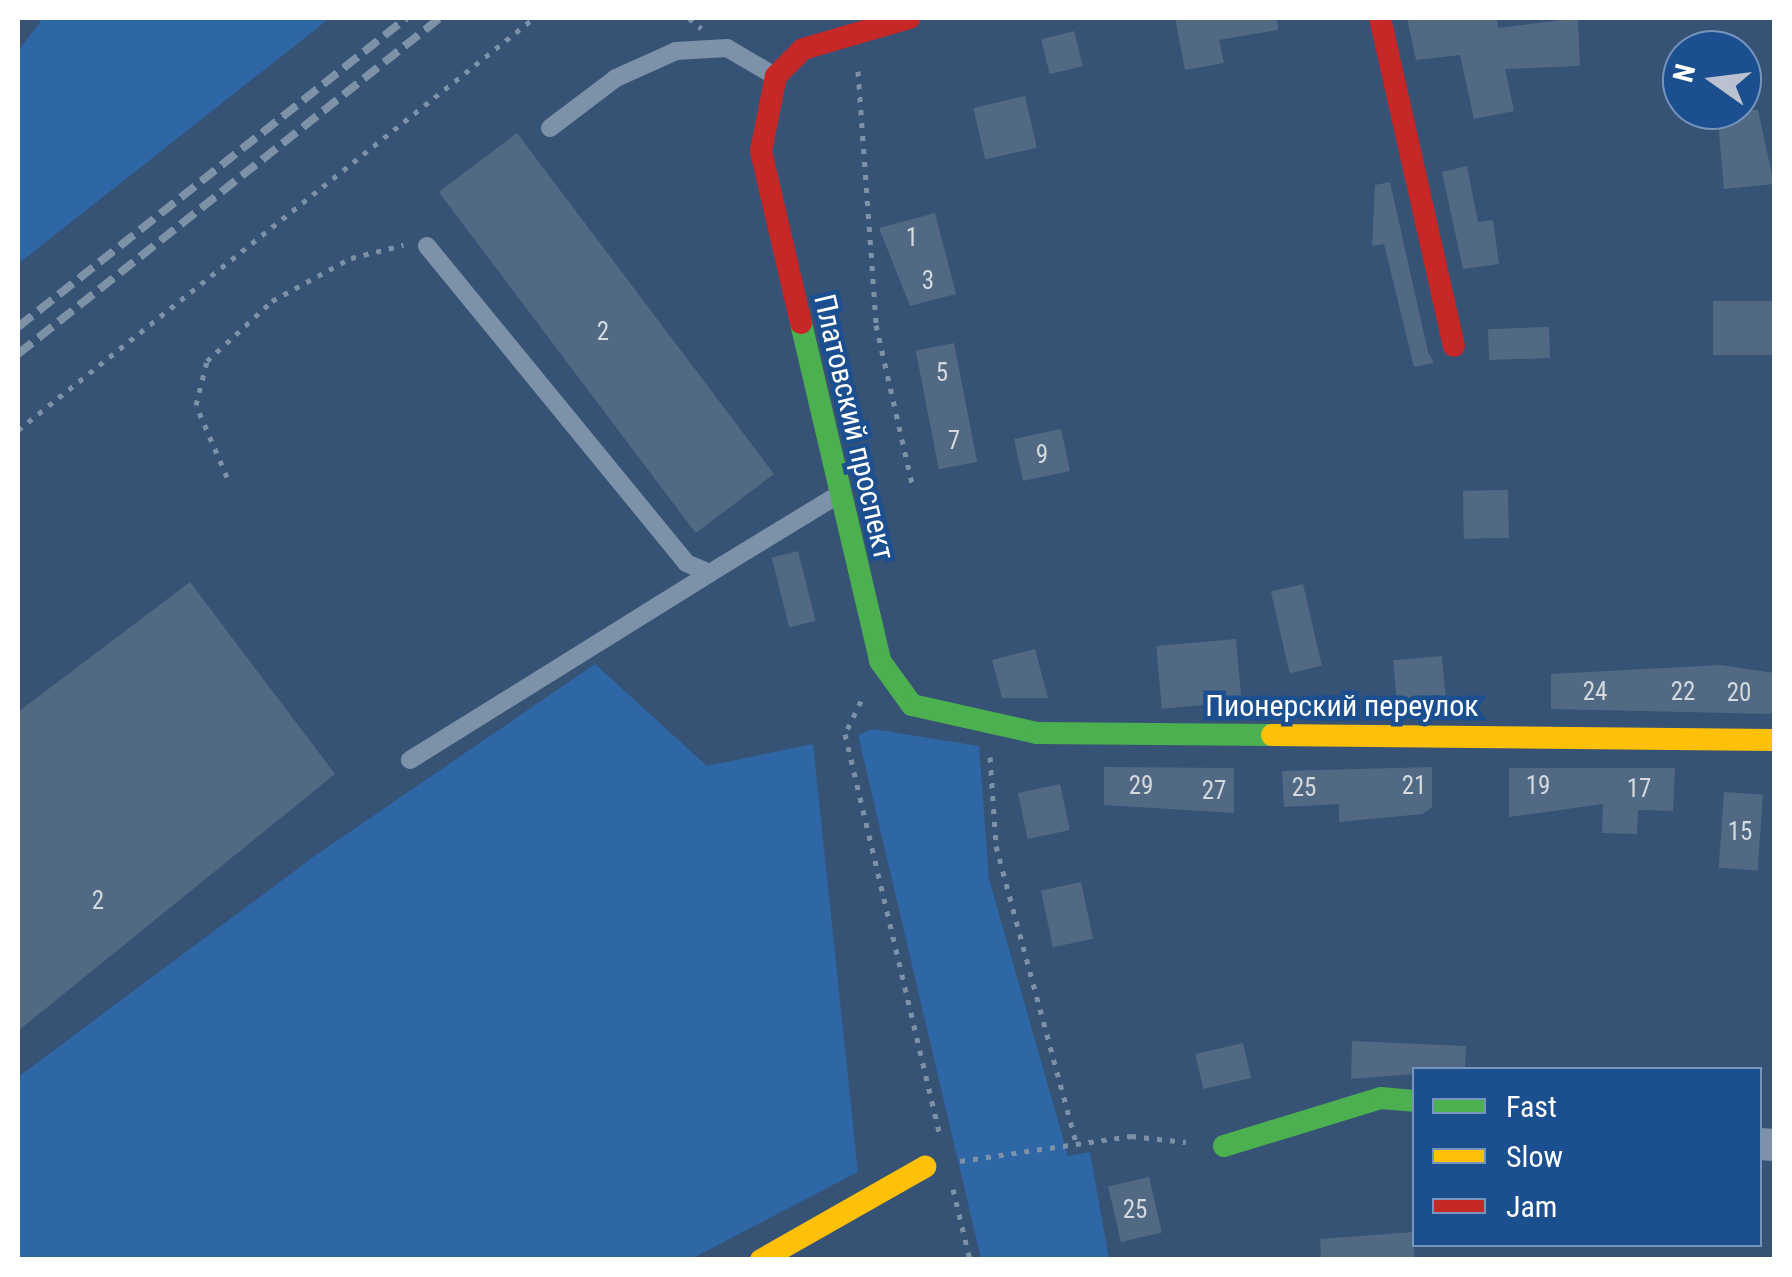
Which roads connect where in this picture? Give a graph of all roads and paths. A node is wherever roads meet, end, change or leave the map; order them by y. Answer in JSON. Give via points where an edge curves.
{"nodes":[{"id":1,"x":534,"y":18,"type":"edge"},
{"id":2,"x":910,"y":18,"type":"edge"},
{"id":3,"x":1380,"y":18,"type":"edge"},
{"id":4,"x":857,"y":28,"type":"junction"},
{"id":5,"x":776,"y":76,"type":"junction"},
{"id":6,"x":550,"y":128,"type":"dead end"},
{"id":7,"x":426,"y":246,"type":"joint"},
{"id":8,"x":1454,"y":346,"type":"dead end"},
{"id":9,"x":18,"y":430,"type":"edge"},
{"id":10,"x":226,"y":477,"type":"dead end"},
{"id":11,"x":912,"y":484,"type":"dead end"},
{"id":12,"x":836,"y":496,"type":"junction"},
{"id":13,"x":710,"y":573,"type":"junction"},
{"id":14,"x":912,"y":705,"type":"joint"},
{"id":15,"x":996,"y":731,"type":"junction"},
{"id":16,"x":846,"y":734,"type":"dead end"},
{"id":17,"x":1774,"y":740,"type":"edge"},
{"id":18,"x":410,"y":760,"type":"dead end"},
{"id":19,"x":1412,"y":1102,"type":"edge"},
{"id":20,"x":938,"y":1127,"type":"dead end"},
{"id":21,"x":1076,"y":1142,"type":"junction"},
{"id":22,"x":1224,"y":1146,"type":"joint"},
{"id":23,"x":925,"y":1167,"type":"joint"},
{"id":24,"x":954,"y":1190,"type":"dead end"},
{"id":25,"x":761,"y":1260,"type":"edge"},
{"id":26,"x":970,"y":1260,"type":"edge"}],
"edges":[{"from":1,"to":9,"type":"path"},
{"from":2,"to":4,"type":"street"},
{"from":3,"to":8,"type":"street"},
{"from":4,"to":5,"type":"street","via":[[802,49]]},
{"from":4,"to":11,"type":"path","via":[[876,325]]},
{"from":5,"to":6,"type":"lane","via":[[727,48],[676,51],[616,78]]},
{"from":5,"to":12,"type":"street","name":"Платовский проспект","via":[[761,152]]},
{"from":7,"to":10,"type":"path","via":[[389,245],[351,258],[272,301],[206,361],[196,404]]},
{"from":7,"to":13,"type":"lane","via":[[686,563]]},
{"from":12,"to":13,"type":"lane"},
{"from":12,"to":14,"type":"street","name":"Платовский проспект","via":[[880,661]]},
{"from":13,"to":18,"type":"lane"},
{"from":14,"to":15,"type":"street","name":"Пионерский переулок"},
{"from":15,"to":17,"type":"street","name":"Пионерский переулок"},
{"from":15,"to":21,"type":"path","via":[[986,781],[996,846]]},
{"from":16,"to":20,"type":"path"},
{"from":19,"to":22,"type":"street","via":[[1382,1098]]},
{"from":21,"to":22,"type":"path","via":[[1131,1136]]},
{"from":21,"to":23,"type":"path"},
{"from":23,"to":25,"type":"street"},
{"from":24,"to":26,"type":"path"}]}
